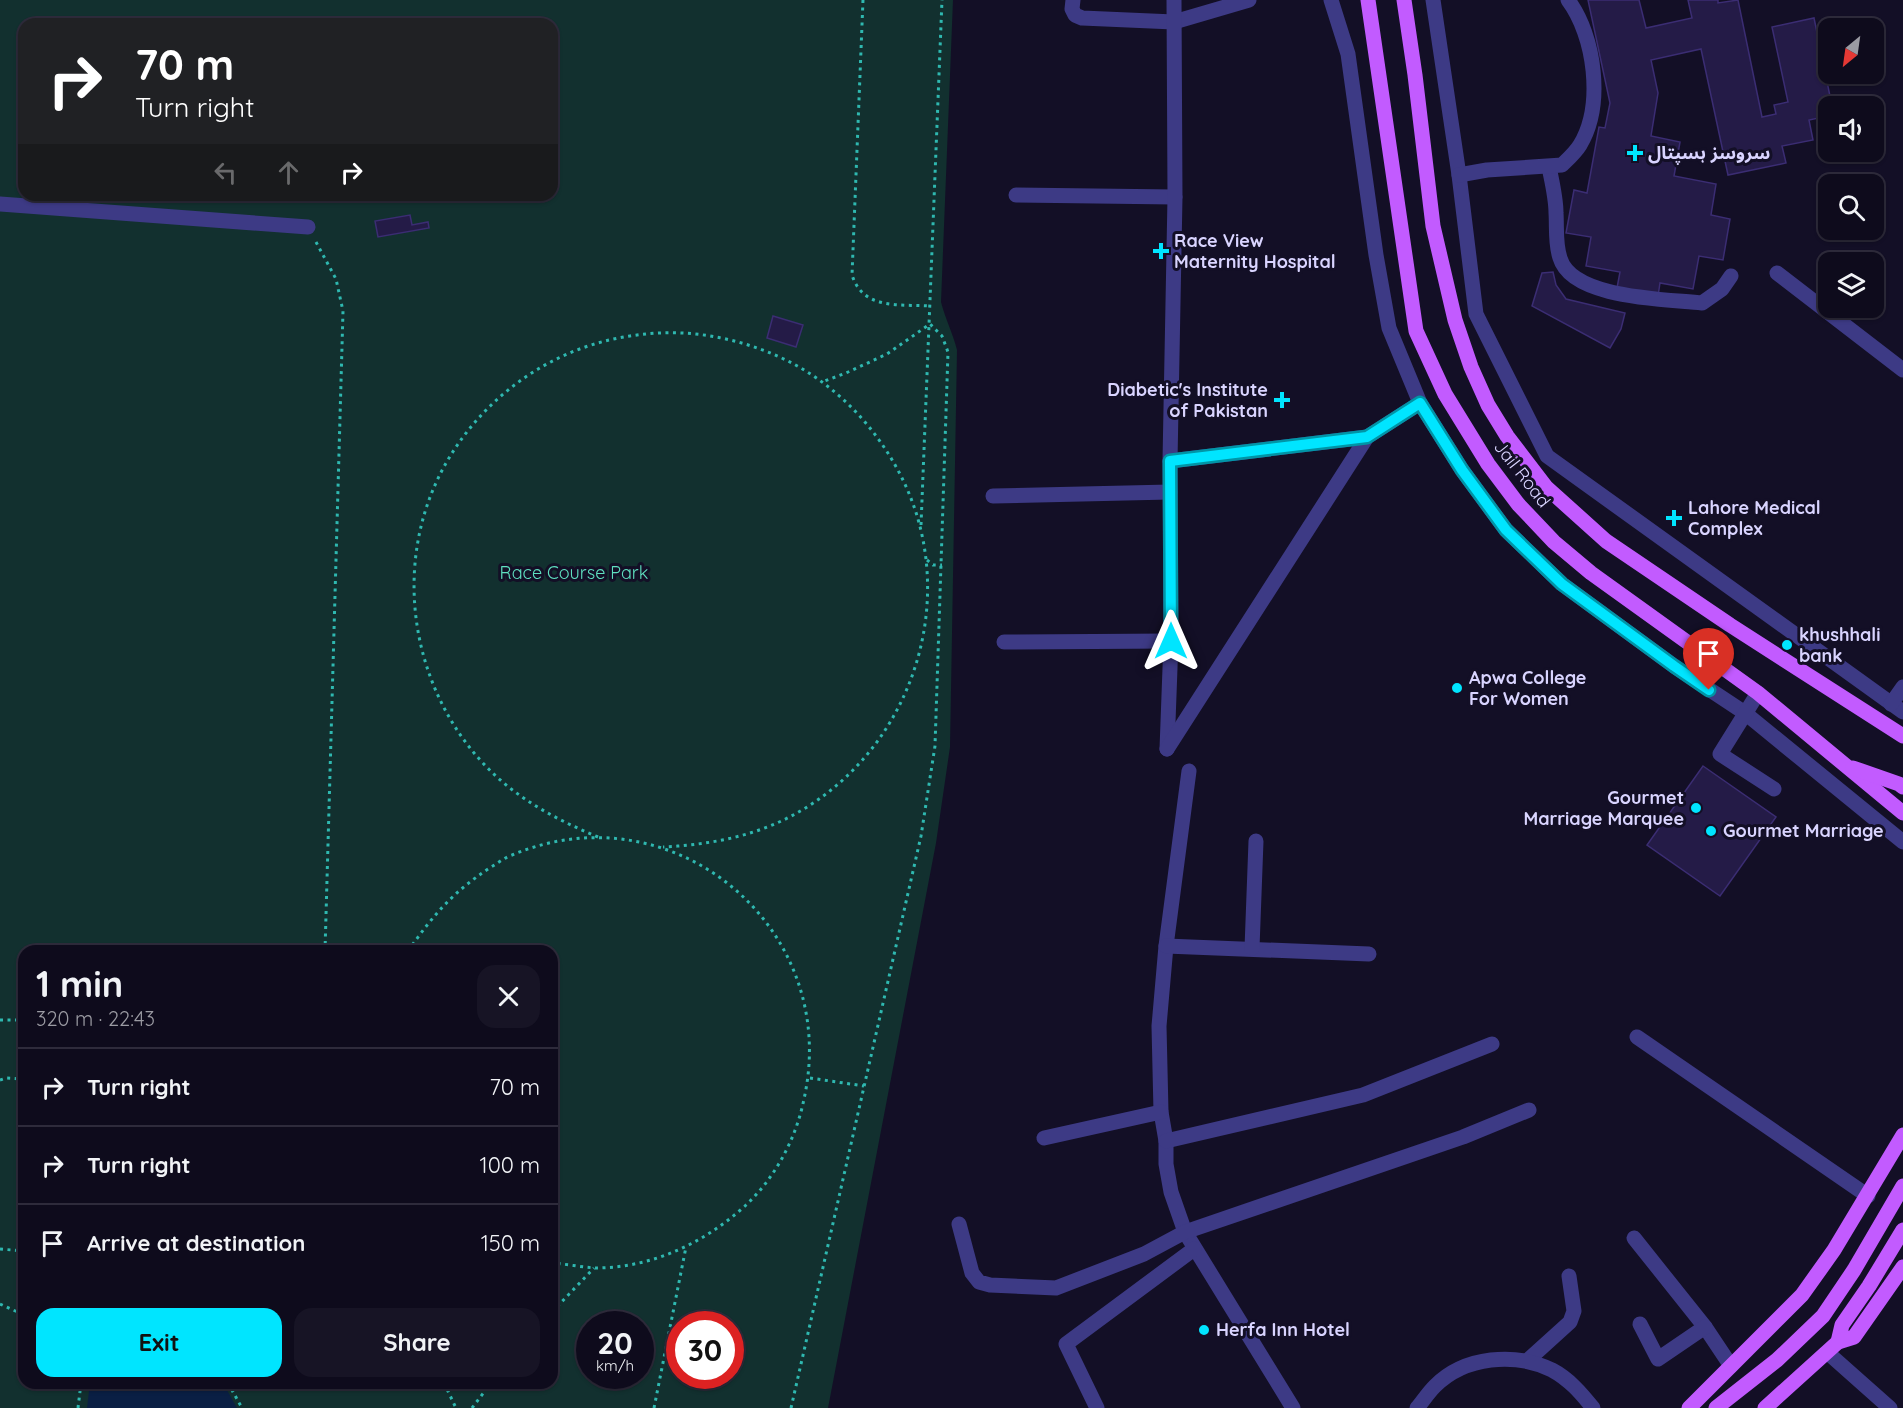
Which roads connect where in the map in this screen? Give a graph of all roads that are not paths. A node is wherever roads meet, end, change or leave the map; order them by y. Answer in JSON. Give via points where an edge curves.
{"nodes":[{"id":1,"x":1073,"y":0,"type":"edge"},
{"id":2,"x":1174,"y":0,"type":"edge"},
{"id":3,"x":1249,"y":0,"type":"edge"},
{"id":4,"x":1331,"y":0,"type":"edge"},
{"id":5,"x":1368,"y":0,"type":"edge"},
{"id":6,"x":1404,"y":0,"type":"edge"},
{"id":7,"x":1433,"y":0,"type":"edge"},
{"id":8,"x":1572,"y":4,"type":"edge"},
{"id":9,"x":1174,"y":22,"type":"junction"},
{"id":10,"x":1549,"y":167,"type":"junction"},
{"id":11,"x":1459,"y":175,"type":"junction"},
{"id":12,"x":1016,"y":195,"type":"dead end"},
{"id":13,"x":1175,"y":197,"type":"junction"},
{"id":14,"x":0,"y":204,"type":"edge"},
{"id":15,"x":308,"y":227,"type":"road end"},
{"id":16,"x":1777,"y":273,"type":"dead end"},
{"id":17,"x":1731,"y":276,"type":"dead end"},
{"id":18,"x":1903,"y":370,"type":"edge"},
{"id":19,"x":1420,"y":403,"type":"junction"},
{"id":20,"x":1367,"y":437,"type":"junction"},
{"id":21,"x":1170,"y":461,"type":"junction"},
{"id":22,"x":1170,"y":492,"type":"junction"},
{"id":23,"x":993,"y":496,"type":"dead end"},
{"id":24,"x":1171,"y":641,"type":"junction"},
{"id":25,"x":1004,"y":642,"type":"dead end"},
{"id":26,"x":1903,"y":687,"type":"edge"},
{"id":27,"x":1758,"y":693,"type":"junction"},
{"id":28,"x":1897,"y":708,"type":"edge"},
{"id":29,"x":1745,"y":713,"type":"junction"},
{"id":30,"x":1903,"y":736,"type":"edge"},
{"id":31,"x":1844,"y":765,"type":"junction"},
{"id":32,"x":1189,"y":771,"type":"dead end"},
{"id":33,"x":1903,"y":787,"type":"edge"},
{"id":34,"x":1774,"y":789,"type":"dead end"},
{"id":35,"x":1903,"y":813,"type":"edge"},
{"id":36,"x":1256,"y":841,"type":"dead end"},
{"id":37,"x":1903,"y":842,"type":"edge"},
{"id":38,"x":1166,"y":946,"type":"junction"},
{"id":39,"x":1252,"y":948,"type":"junction"},
{"id":40,"x":1369,"y":954,"type":"dead end"},
{"id":41,"x":1637,"y":1037,"type":"dead end"},
{"id":42,"x":1492,"y":1044,"type":"dead end"},
{"id":43,"x":1529,"y":1110,"type":"dead end"},
{"id":44,"x":1161,"y":1112,"type":"junction"},
{"id":45,"x":1903,"y":1135,"type":"edge"},
{"id":46,"x":1044,"y":1138,"type":"dead end"},
{"id":47,"x":1166,"y":1141,"type":"junction"},
{"id":48,"x":1903,"y":1186,"type":"edge"},
{"id":49,"x":1868,"y":1196,"type":"junction"},
{"id":50,"x":959,"y":1224,"type":"dead end"},
{"id":51,"x":1903,"y":1230,"type":"edge"},
{"id":52,"x":1185,"y":1233,"type":"junction"},
{"id":53,"x":1634,"y":1238,"type":"dead end"},
{"id":54,"x":1194,"y":1249,"type":"junction"},
{"id":55,"x":1903,"y":1267,"type":"edge"},
{"id":56,"x":1569,"y":1276,"type":"dead end"},
{"id":57,"x":1640,"y":1324,"type":"dead end"},
{"id":58,"x":1705,"y":1328,"type":"junction"},
{"id":59,"x":1833,"y":1347,"type":"junction"},
{"id":60,"x":1527,"y":1361,"type":"junction"},
{"id":61,"x":1731,"y":1366,"type":"junction"},
{"id":62,"x":1097,"y":1408,"type":"edge"},
{"id":63,"x":1293,"y":1408,"type":"edge"},
{"id":64,"x":1417,"y":1408,"type":"edge"},
{"id":65,"x":1593,"y":1408,"type":"edge"},
{"id":66,"x":1689,"y":1408,"type":"edge"},
{"id":67,"x":1716,"y":1408,"type":"edge"},
{"id":68,"x":1765,"y":1408,"type":"edge"},
{"id":69,"x":1890,"y":1408,"type":"edge"}],
"edges":[{"from":1,"to":9,"type":"street","via":[[1075,15],[1082,18]]},
{"from":2,"to":9,"type":"street"},
{"from":3,"to":9,"type":"street"},
{"from":4,"to":19,"type":"street","via":[[1348,54],[1389,328]]},
{"from":5,"to":27,"type":"main road","name":"Jail Road","via":[[1416,331],[1458,418],[1506,488],[1554,542]]},
{"from":6,"to":30,"type":"main road","name":"Jail Road","via":[[1433,226],[1455,321],[1488,405],[1507,436],[1546,487],[1606,541]]},
{"from":7,"to":11,"type":"street"},
{"from":8,"to":10,"type":"street","via":[[1587,42],[1594,105],[1581,144],[1562,165]]},
{"from":9,"to":13,"type":"street"},
{"from":10,"to":11,"type":"street"},
{"from":10,"to":17,"type":"street","via":[[1560,262],[1587,286],[1702,303],[1722,289]]},
{"from":11,"to":28,"type":"street","via":[[1476,314],[1547,456]]},
{"from":12,"to":13,"type":"street"},
{"from":13,"to":21,"type":"street"},
{"from":14,"to":15,"type":"street"},
{"from":16,"to":18,"type":"street"},
{"from":19,"to":20,"type":"street"},
{"from":19,"to":29,"type":"street","via":[[1506,530],[1562,584]]},
{"from":20,"to":21,"type":"street"},
{"from":20,"to":24,"type":"street","via":[[1167,749]]},
{"from":21,"to":22,"type":"street"},
{"from":22,"to":23,"type":"street"},
{"from":22,"to":24,"type":"street"},
{"from":24,"to":25,"type":"street"},
{"from":26,"to":28,"type":"street"},
{"from":27,"to":29,"type":"street"},
{"from":27,"to":31,"type":"main road","name":"Jail Road"},
{"from":29,"to":34,"type":"street","via":[[1720,754]]},
{"from":29,"to":37,"type":"street"},
{"from":31,"to":33,"type":"main road"},
{"from":31,"to":35,"type":"main road","name":"Jail Road"},
{"from":32,"to":38,"type":"street"},
{"from":36,"to":39,"type":"street"},
{"from":38,"to":39,"type":"street"},
{"from":38,"to":44,"type":"street","via":[[1159,1026]]},
{"from":39,"to":40,"type":"street"},
{"from":41,"to":49,"type":"street"},
{"from":42,"to":47,"type":"street","via":[[1363,1095]]},
{"from":43,"to":52,"type":"street","via":[[1463,1137]]},
{"from":44,"to":46,"type":"street"},
{"from":44,"to":47,"type":"street"},
{"from":45,"to":49,"type":"main road"},
{"from":47,"to":52,"type":"street","via":[[1171,1192]]},
{"from":48,"to":67,"type":"main road","via":[[1823,1316],[1777,1360]]},
{"from":49,"to":61,"type":"main road","via":[[1802,1295]]},
{"from":50,"to":52,"type":"street","via":[[972,1273],[979,1282],[990,1286],[1056,1288],[1144,1254]]},
{"from":51,"to":59,"type":"main road","via":[[1842,1325]]},
{"from":52,"to":54,"type":"street"},
{"from":53,"to":58,"type":"street"},
{"from":54,"to":62,"type":"street","via":[[1066,1344]]},
{"from":54,"to":63,"type":"street"},
{"from":55,"to":59,"type":"main road","via":[[1854,1336]]},
{"from":56,"to":60,"type":"street","via":[[1574,1311],[1570,1322]]},
{"from":57,"to":58,"type":"street","via":[[1658,1359]]},
{"from":58,"to":61,"type":"street"},
{"from":59,"to":68,"type":"main road"},
{"from":59,"to":69,"type":"street"},
{"from":60,"to":64,"type":"street","via":[[1494,1359],[1463,1367],[1436,1385]]},
{"from":60,"to":65,"type":"street","via":[[1569,1382]]},
{"from":61,"to":66,"type":"main road"}]}
